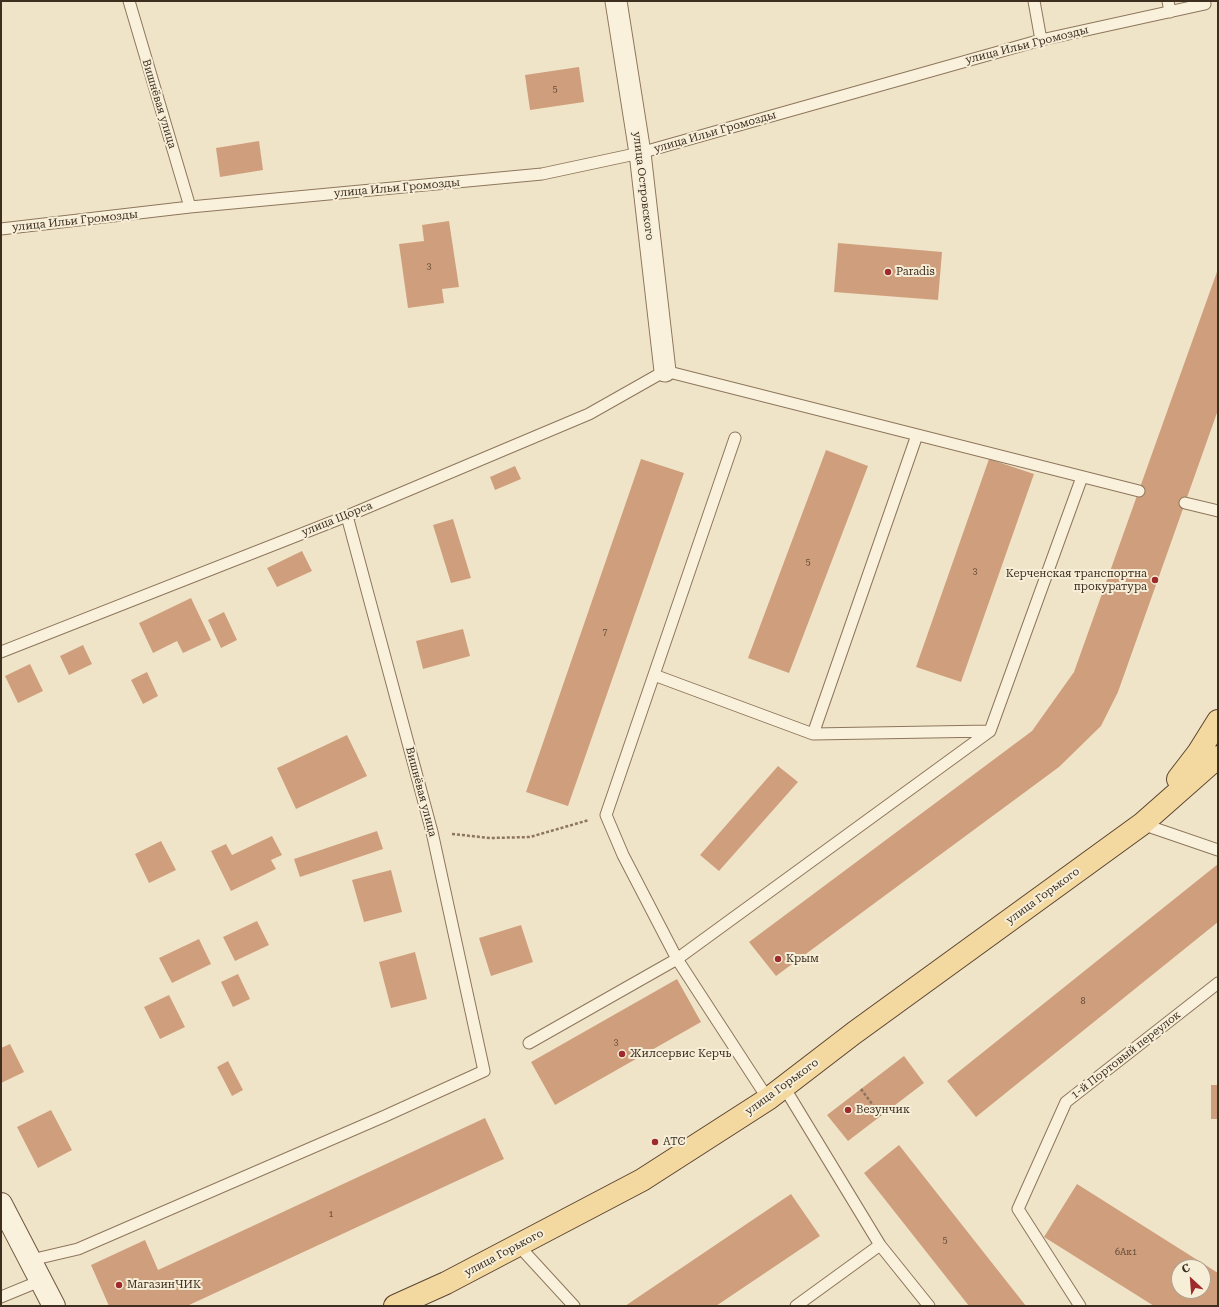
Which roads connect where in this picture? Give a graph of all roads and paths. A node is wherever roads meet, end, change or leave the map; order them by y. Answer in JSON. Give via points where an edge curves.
{"nodes":[{"id":1,"x":129,"y":1,"type":"edge"},
{"id":2,"x":616,"y":1,"type":"edge"},
{"id":3,"x":1034,"y":1,"type":"edge"},
{"id":4,"x":1205,"y":4,"type":"dead end"},
{"id":5,"x":1169,"y":6,"type":"edge"},
{"id":6,"x":1041,"y":40,"type":"junction"},
{"id":7,"x":640,"y":154,"type":"junction"},
{"id":8,"x":190,"y":208,"type":"junction"},
{"id":9,"x":1,"y":229,"type":"edge"},
{"id":10,"x":665,"y":371,"type":"junction"},
{"id":11,"x":917,"y":435,"type":"junction"},
{"id":12,"x":735,"y":438,"type":"dead end"},
{"id":13,"x":1082,"y":477,"type":"junction"},
{"id":14,"x":1139,"y":492,"type":"dead end"},
{"id":15,"x":1185,"y":503,"type":"dead end"},
{"id":16,"x":1218,"y":511,"type":"edge"},
{"id":17,"x":347,"y":516,"type":"junction"},
{"id":18,"x":1,"y":652,"type":"edge"},
{"id":19,"x":654,"y":675,"type":"junction"},
{"id":20,"x":1218,"y":721,"type":"edge"},
{"id":21,"x":990,"y":731,"type":"junction"},
{"id":22,"x":813,"y":734,"type":"junction"},
{"id":23,"x":1218,"y":757,"type":"edge"},
{"id":24,"x":606,"y":815,"type":"junction"},
{"id":25,"x":1142,"y":824,"type":"junction"},
{"id":26,"x":432,"y":832,"type":"junction"},
{"id":27,"x":1218,"y":850,"type":"edge"},
{"id":28,"x":677,"y":959,"type":"junction"},
{"id":29,"x":1218,"y":984,"type":"edge"},
{"id":30,"x":529,"y":1043,"type":"dead end"},
{"id":31,"x":861,"y":1089,"type":"dead end"},
{"id":32,"x":776,"y":1093,"type":"junction"},
{"id":33,"x":881,"y":1116,"type":"dead end"},
{"id":34,"x":1,"y":1204,"type":"edge"},
{"id":35,"x":518,"y":1245,"type":"junction"},
{"id":36,"x":880,"y":1245,"type":"junction"},
{"id":37,"x":31,"y":1260,"type":"junction"},
{"id":38,"x":40,"y":1281,"type":"junction"},
{"id":39,"x":1,"y":1296,"type":"edge"},
{"id":40,"x":54,"y":1306,"type":"edge"},
{"id":41,"x":395,"y":1306,"type":"edge"},
{"id":42,"x":574,"y":1306,"type":"edge"},
{"id":43,"x":796,"y":1306,"type":"edge"},
{"id":44,"x":929,"y":1306,"type":"edge"},
{"id":45,"x":1080,"y":1306,"type":"edge"}],
"edges":[{"from":1,"to":8,"type":"lane","name":"Вишнёвая улица"},
{"from":2,"to":7,"type":"street","name":"улица Островского"},
{"from":3,"to":6,"type":"lane"},
{"from":4,"to":5,"type":"lane","name":"улица Ильи Громозды"},
{"from":5,"to":6,"type":"lane","name":"улица Ильи Громозды"},
{"from":6,"to":7,"type":"lane","name":"улица Ильи Громозды"},
{"from":7,"to":8,"type":"lane","name":"улица Ильи Громозды","via":[[542,174]]},
{"from":7,"to":10,"type":"street","name":"улица Островского"},
{"from":8,"to":9,"type":"lane","name":"улица Ильи Громозды"},
{"from":10,"to":11,"type":"lane"},
{"from":10,"to":17,"type":"lane","name":"улица Щорса","via":[[589,414]]},
{"from":11,"to":13,"type":"lane"},
{"from":11,"to":22,"type":"lane"},
{"from":12,"to":19,"type":"lane"},
{"from":13,"to":14,"type":"lane"},
{"from":13,"to":21,"type":"lane"},
{"from":15,"to":16,"type":"lane"},
{"from":17,"to":18,"type":"lane","name":"улица Щорса"},
{"from":17,"to":26,"type":"lane","name":"Вишнёвая улица"},
{"from":19,"to":22,"type":"lane"},
{"from":19,"to":24,"type":"lane"},
{"from":20,"to":25,"type":"main road","name":"улица Горького","via":[[1198,753]]},
{"from":21,"to":22,"type":"lane"},
{"from":21,"to":28,"type":"lane"},
{"from":23,"to":25,"type":"main road","name":"улица Горького"},
{"from":24,"to":26,"type":"path","via":[[530,837],[490,838]]},
{"from":24,"to":28,"type":"lane","via":[[623,855]]},
{"from":25,"to":27,"type":"lane"},
{"from":25,"to":32,"type":"main road","name":"улица Горького"},
{"from":26,"to":37,"type":"lane","name":"Вишнёвая улица","via":[[484,1070],[385,1116],[78,1249]]},
{"from":28,"to":30,"type":"lane"},
{"from":28,"to":32,"type":"lane"},
{"from":29,"to":45,"type":"lane","name":"1-й Портовый переулок","via":[[1066,1102],[1018,1209]]},
{"from":31,"to":33,"type":"path"},
{"from":32,"to":35,"type":"main road","name":"улица Горького","via":[[642,1180]]},
{"from":32,"to":36,"type":"lane"},
{"from":34,"to":37,"type":"main road"},
{"from":35,"to":41,"type":"main road","name":"улица Горького","via":[[446,1283]]},
{"from":35,"to":42,"type":"lane"},
{"from":36,"to":43,"type":"lane"},
{"from":36,"to":44,"type":"lane"},
{"from":37,"to":38,"type":"main road"},
{"from":38,"to":39,"type":"lane"},
{"from":38,"to":40,"type":"main road"}]}
